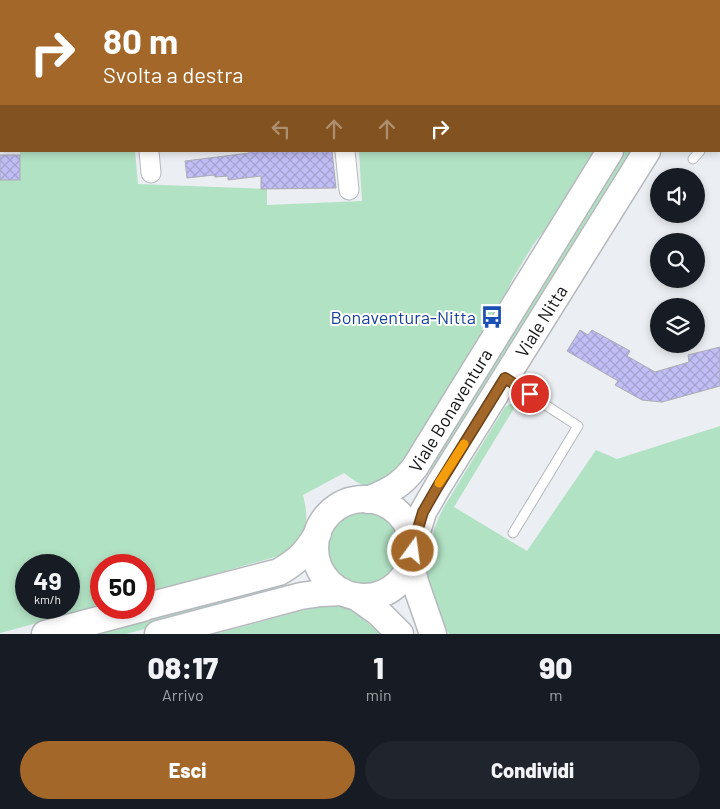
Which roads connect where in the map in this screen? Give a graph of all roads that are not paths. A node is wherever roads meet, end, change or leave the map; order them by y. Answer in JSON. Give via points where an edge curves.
{"nodes":[{"id":1,"x":149,"y":152,"type":"edge"},
{"id":2,"x":345,"y":152,"type":"edge"},
{"id":3,"x":609,"y":152,"type":"edge"},
{"id":4,"x":646,"y":152,"type":"edge"},
{"id":5,"x":699,"y":152,"type":"edge"},
{"id":6,"x":693,"y":159,"type":"dead end"},
{"id":7,"x":151,"y":173,"type":"dead end"},
{"id":8,"x":349,"y":190,"type":"dead end"},
{"id":9,"x":505,"y":378,"type":"junction"},
{"id":10,"x":368,"y":500,"type":"junction"},
{"id":11,"x":318,"y":533,"type":"junction"},
{"id":12,"x":513,"y":533,"type":"dead end"},
{"id":13,"x":412,"y":554,"type":"junction"},
{"id":14,"x":349,"y":594,"type":"junction"},
{"id":15,"x":155,"y":604,"type":"edge"},
{"id":16,"x":100,"y":619,"type":"edge"},
{"id":17,"x":45,"y":634,"type":"edge"},
{"id":18,"x":158,"y":634,"type":"edge"},
{"id":19,"x":400,"y":634,"type":"edge"},
{"id":20,"x":433,"y":634,"type":"edge"}],
"edges":[{"from":1,"to":7,"type":"street"},
{"from":2,"to":8,"type":"street"},
{"from":3,"to":10,"type":"main road","name":"Viale Bonaventura","via":[[407,479]]},
{"from":4,"to":9,"type":"main road","name":"Viale Nitta"},
{"from":5,"to":6,"type":"lane"},
{"from":9,"to":12,"type":"lane","via":[[578,426]]},
{"from":9,"to":13,"type":"main road","name":"Viale Nitta","via":[[423,512]]},
{"from":10,"to":11,"type":"main road","via":[[338,508]]},
{"from":10,"to":13,"type":"main road","via":[[386,505],[401,516],[411,533]]},
{"from":11,"to":14,"type":"main road","via":[[316,552],[319,565],[328,581]]},
{"from":11,"to":15,"type":"main road","via":[[308,550],[279,572]]},
{"from":13,"to":14,"type":"main road","via":[[405,575],[392,589],[374,596]]},
{"from":13,"to":20,"type":"main road","via":[[415,582]]},
{"from":14,"to":18,"type":"main road","via":[[301,596]]},
{"from":14,"to":19,"type":"main road","via":[[379,613]]},
{"from":16,"to":17,"type":"main road"}]}
